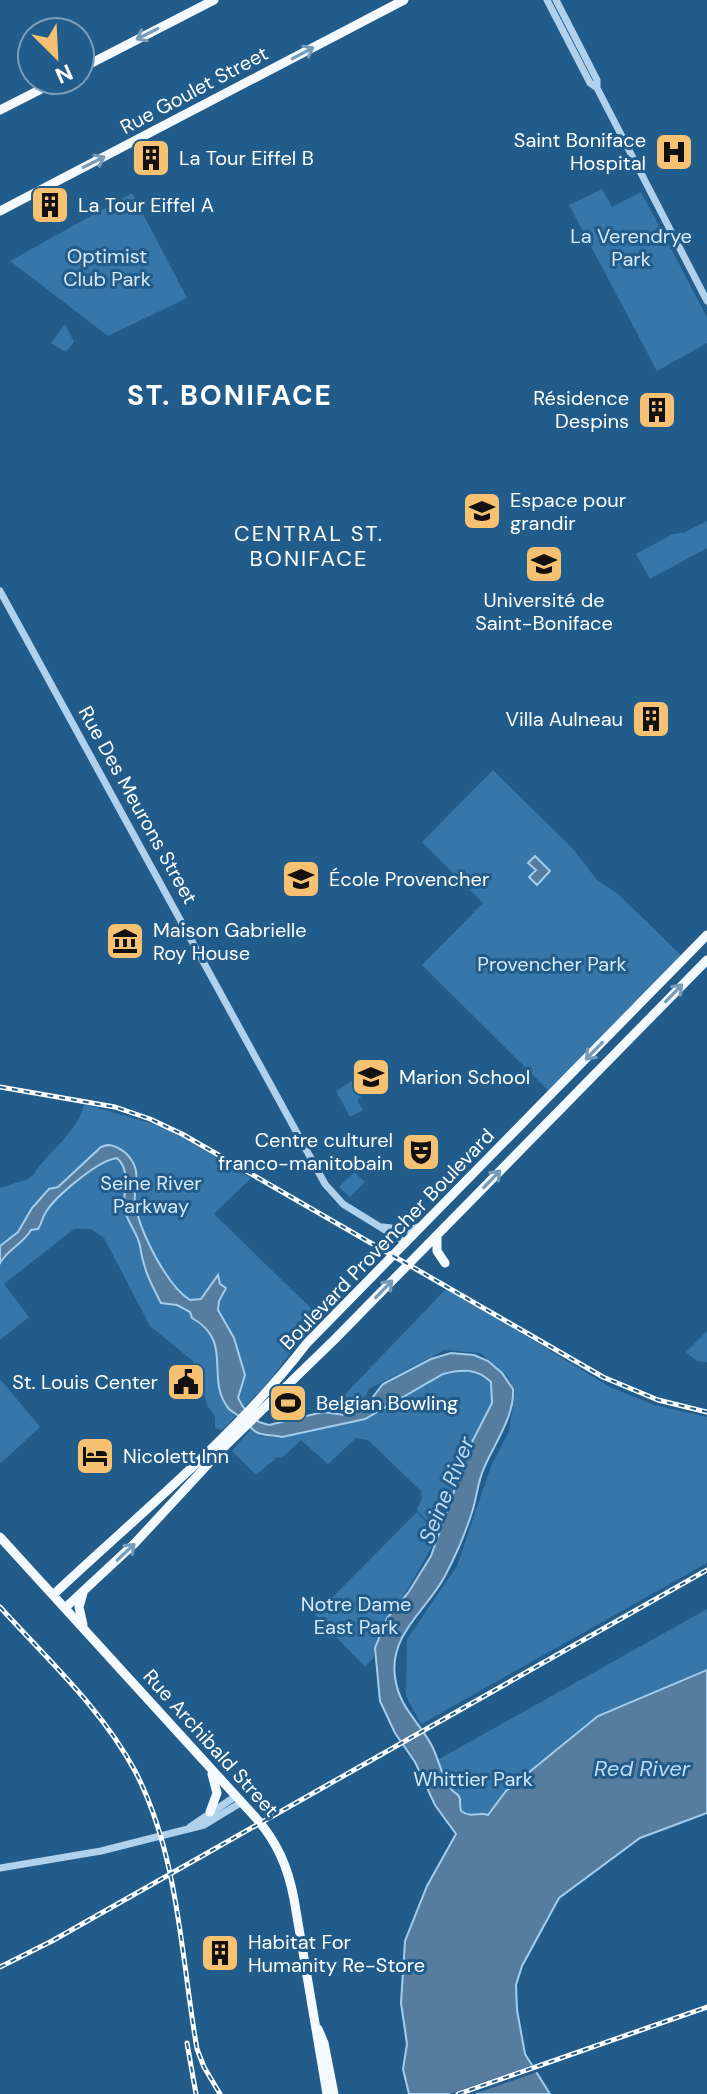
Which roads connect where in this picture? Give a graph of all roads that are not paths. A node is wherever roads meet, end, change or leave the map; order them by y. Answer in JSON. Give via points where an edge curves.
{"nodes":[{"id":1,"x":214,"y":0,"type":"edge"},
{"id":2,"x":404,"y":0,"type":"edge"},
{"id":3,"x":547,"y":0,"type":"edge"},
{"id":4,"x":556,"y":0,"type":"edge"},
{"id":5,"x":562,"y":20,"type":"junction"},
{"id":6,"x":96,"y":61,"type":"edge"},
{"id":7,"x":28,"y":96,"type":"edge"},
{"id":8,"x":0,"y":110,"type":"edge"},
{"id":9,"x":0,"y":211,"type":"edge"},
{"id":10,"x":707,"y":301,"type":"edge"},
{"id":11,"x":0,"y":591,"type":"edge"},
{"id":12,"x":707,"y":935,"type":"edge"},
{"id":13,"x":707,"y":960,"type":"edge"},
{"id":14,"x":426,"y":1223,"type":"junction"},
{"id":15,"x":377,"y":1226,"type":"junction"},
{"id":16,"x":437,"y":1235,"type":"junction"},
{"id":17,"x":406,"y":1243,"type":"junction"},
{"id":18,"x":422,"y":1250,"type":"junction"},
{"id":19,"x":445,"y":1263,"type":"dead end"},
{"id":20,"x":288,"y":1376,"type":"junction"},
{"id":21,"x":231,"y":1435,"type":"junction"},
{"id":22,"x":0,"y":1537,"type":"edge"},
{"id":23,"x":33,"y":1574,"type":"junction"},
{"id":24,"x":74,"y":1576,"type":"junction"},
{"id":25,"x":85,"y":1590,"type":"junction"},
{"id":26,"x":53,"y":1595,"type":"junction"},
{"id":27,"x":65,"y":1608,"type":"junction"},
{"id":28,"x":87,"y":1634,"type":"junction"},
{"id":29,"x":209,"y":1767,"type":"junction"},
{"id":30,"x":239,"y":1799,"type":"junction"},
{"id":31,"x":210,"y":1812,"type":"junction"},
{"id":32,"x":188,"y":1828,"type":"junction"},
{"id":33,"x":0,"y":1868,"type":"edge"},
{"id":34,"x":313,"y":2015,"type":"junction"},
{"id":35,"x":327,"y":2094,"type":"edge"},
{"id":36,"x":334,"y":2094,"type":"edge"}],
"edges":[{"from":1,"to":6,"type":"main road","one_way":true},
{"from":9,"to":2,"type":"main road","name":"Rue Goulet Street","one_way":true},
{"from":3,"to":5,"type":"street"},
{"from":4,"to":5,"type":"street"},
{"from":5,"to":10,"type":"street"},
{"from":7,"to":8,"type":"main road"},
{"from":11,"to":15,"type":"street","name":"Rue Des Meurons Street","via":[[325,1184],[343,1204]]},
{"from":12,"to":14,"type":"main road","name":"Boulevard Provencher Boulevard","one_way":true},
{"from":16,"to":13,"type":"main road","name":"Boulevard Provencher Boulevard","one_way":true},
{"from":14,"to":15,"type":"street","via":[[407,1230]]},
{"from":14,"to":17,"type":"main road","name":"Boulevard Provencher Boulevard"},
{"from":15,"to":17,"type":"street","name":"Rue Des Meurons Street"},
{"from":16,"to":18,"type":"main road","name":"Boulevard Provencher Boulevard"},
{"from":16,"to":19,"type":"main road","via":[[436,1248]]},
{"from":17,"to":18,"type":"main road","name":"Rue Des Meurons Street"},
{"from":17,"to":20,"type":"main road","name":"Boulevard Provencher Boulevard","via":[[307,1343]]},
{"from":20,"to":18,"type":"main road","name":"Boulevard Provencher Boulevard","one_way":true},
{"from":20,"to":21,"type":"main road","name":"Boulevard Provencher Boulevard"},
{"from":21,"to":24,"type":"main road","name":"Boulevard Provencher Boulevard"},
{"from":25,"to":21,"type":"main road","name":"Boulevard Provencher Boulevard","one_way":true,"via":[[135,1543]]},
{"from":22,"to":23,"type":"main road","name":"Rue Archibald Street"},
{"from":23,"to":24,"type":"main road","via":[[51,1583]]},
{"from":23,"to":26,"type":"main road","name":"Rue Archibald Street"},
{"from":24,"to":26,"type":"main road","name":"Boulevard Provencher Boulevard"},
{"from":25,"to":27,"type":"main road","name":"Boulevard Provencher Boulevard"},
{"from":25,"to":28,"type":"main road","via":[[79,1611]]},
{"from":26,"to":27,"type":"main road","name":"Rue Archibald Street"},
{"from":27,"to":28,"type":"main road","name":"Rue Archibald Street"},
{"from":28,"to":29,"type":"main road","name":"Rue Archibald Street"},
{"from":29,"to":30,"type":"main road","name":"Rue Archibald Street"},
{"from":29,"to":31,"type":"main road","via":[[217,1790]]},
{"from":30,"to":31,"type":"street"},
{"from":30,"to":32,"type":"street","via":[[204,1825]]},
{"from":30,"to":34,"type":"main road","name":"Rue Archibald Street","via":[[270,1835],[290,1878]]},
{"from":31,"to":32,"type":"street"},
{"from":32,"to":33,"type":"street","via":[[110,1849]]},
{"from":34,"to":35,"type":"main road","name":"Rue Archibald Street"},
{"from":34,"to":36,"type":"main road","name":"Rue Archibald Street"}]}
